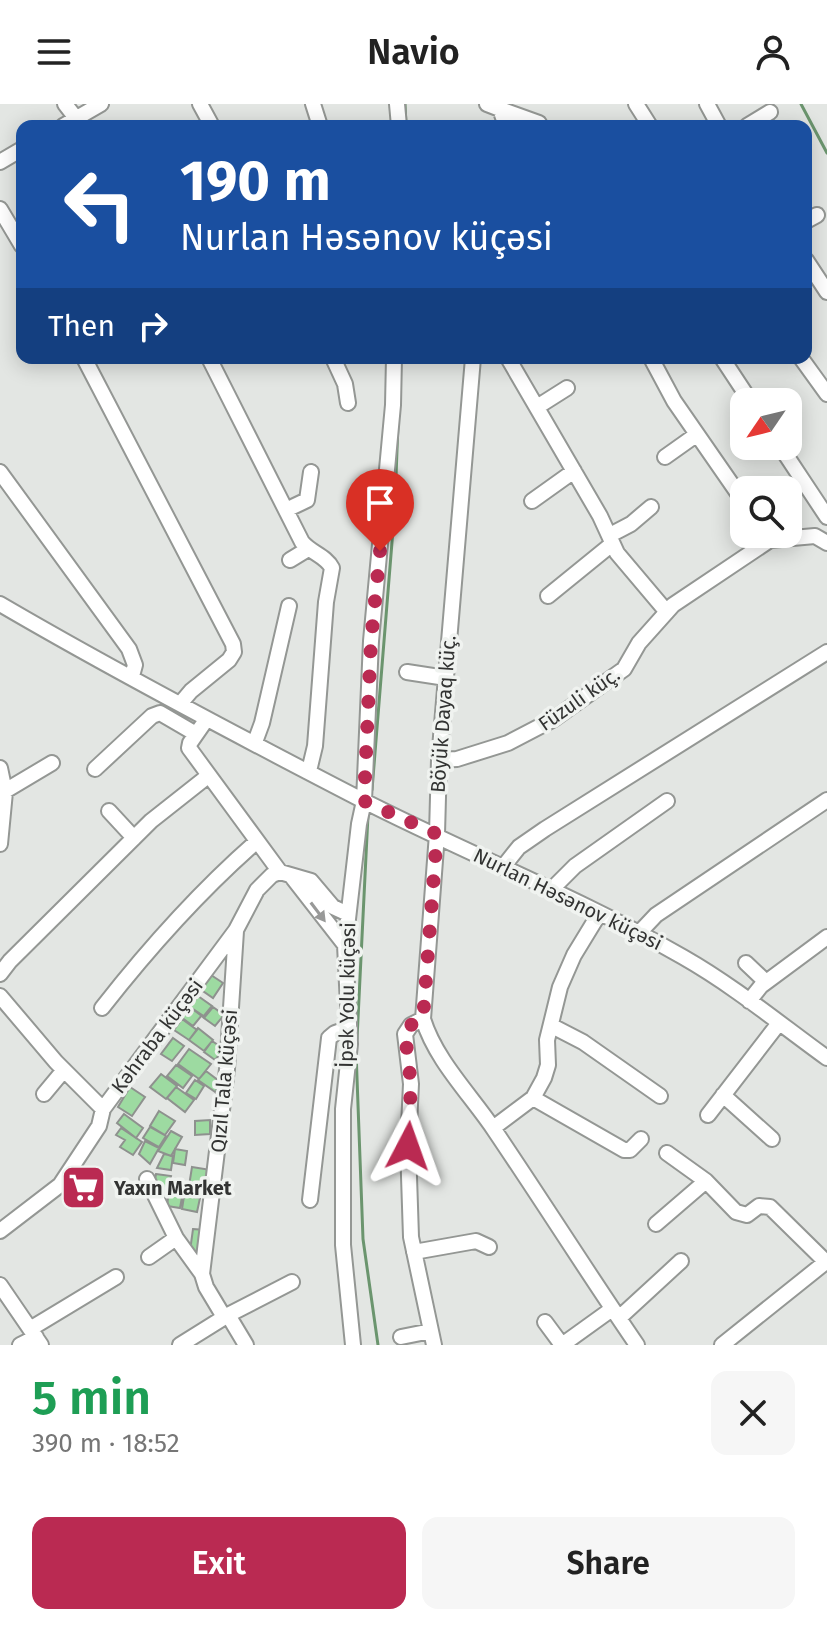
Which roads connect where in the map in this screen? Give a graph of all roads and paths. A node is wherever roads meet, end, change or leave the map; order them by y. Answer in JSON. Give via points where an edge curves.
{"nodes":[{"id":1,"x":101,"y":104,"type":"edge"},
{"id":2,"x":493,"y":106,"type":"edge"},
{"id":3,"x":770,"y":112,"type":"dead end"},
{"id":4,"x":79,"y":120,"type":"edge"},
{"id":5,"x":531,"y":120,"type":"edge"},
{"id":6,"x":757,"y":120,"type":"edge"},
{"id":7,"x":0,"y":209,"type":"edge"},
{"id":8,"x":16,"y":236,"type":"edge"},
{"id":9,"x":812,"y":269,"type":"edge"},
{"id":10,"x":827,"y":292,"type":"edge"},
{"id":11,"x":87,"y":364,"type":"edge"},
{"id":12,"x":212,"y":364,"type":"edge"},
{"id":13,"x":336,"y":364,"type":"edge"},
{"id":14,"x":394,"y":364,"type":"edge"},
{"id":15,"x":472,"y":364,"type":"edge"},
{"id":16,"x":512,"y":364,"type":"edge"},
{"id":17,"x":655,"y":364,"type":"edge"},
{"id":18,"x":726,"y":364,"type":"edge"},
{"id":19,"x":805,"y":364,"type":"edge"},
{"id":20,"x":567,"y":388,"type":"dead end"},
{"id":21,"x":742,"y":388,"type":"edge"},
{"id":22,"x":827,"y":394,"type":"edge"},
{"id":23,"x":348,"y":403,"type":"dead end"},
{"id":24,"x":537,"y":407,"type":"junction"},
{"id":25,"x":696,"y":435,"type":"junction"},
{"id":26,"x":665,"y":457,"type":"dead end"},
{"id":27,"x":789,"y":460,"type":"edge"},
{"id":28,"x":574,"y":471,"type":"junction"},
{"id":29,"x":0,"y":472,"type":"edge"},
{"id":30,"x":311,"y":472,"type":"dead end"},
{"id":31,"x":730,"y":482,"type":"edge"},
{"id":32,"x":532,"y":501,"type":"dead end"},
{"id":33,"x":651,"y":507,"type":"dead end"},
{"id":34,"x":286,"y":510,"type":"junction"},
{"id":35,"x":827,"y":517,"type":"edge"},
{"id":36,"x":802,"y":536,"type":"edge"},
{"id":37,"x":611,"y":539,"type":"junction"},
{"id":38,"x":827,"y":543,"type":"edge"},
{"id":39,"x":753,"y":548,"type":"edge"},
{"id":40,"x":308,"y":549,"type":"junction"},
{"id":41,"x":290,"y":560,"type":"dead end"},
{"id":42,"x":548,"y":596,"type":"dead end"},
{"id":43,"x":0,"y":604,"type":"edge"},
{"id":44,"x":289,"y":606,"type":"dead end"},
{"id":45,"x":666,"y":611,"type":"junction"},
{"id":46,"x":827,"y":652,"type":"edge"},
{"id":47,"x":407,"y":672,"type":"dead end"},
{"id":48,"x":132,"y":676,"type":"junction"},
{"id":49,"x":446,"y":678,"type":"junction"},
{"id":50,"x":180,"y":704,"type":"junction"},
{"id":51,"x":206,"y":720,"type":"junction"},
{"id":52,"x":196,"y":734,"type":"junction"},
{"id":53,"x":255,"y":742,"type":"junction"},
{"id":54,"x":439,"y":760,"type":"junction"},
{"id":55,"x":52,"y":763,"type":"dead end"},
{"id":56,"x":0,"y":768,"type":"edge"},
{"id":57,"x":95,"y":769,"type":"dead end"},
{"id":58,"x":309,"y":771,"type":"junction"},
{"id":59,"x":208,"y":776,"type":"junction"},
{"id":60,"x":2,"y":793,"type":"edge"},
{"id":61,"x":827,"y":800,"type":"edge"},
{"id":62,"x":364,"y":801,"type":"junction"},
{"id":63,"x":667,"y":801,"type":"dead end"},
{"id":64,"x":109,"y":811,"type":"dead end"},
{"id":65,"x":437,"y":834,"type":"junction"},
{"id":66,"x":134,"y":838,"type":"junction"},
{"id":67,"x":256,"y":842,"type":"junction"},
{"id":68,"x":0,"y":844,"type":"edge"},
{"id":69,"x":503,"y":867,"type":"junction"},
{"id":70,"x":286,"y":875,"type":"junction"},
{"id":71,"x":551,"y":890,"type":"junction"},
{"id":72,"x":348,"y":914,"type":"junction"},
{"id":73,"x":599,"y":914,"type":"junction"},
{"id":74,"x":236,"y":930,"type":"junction"},
{"id":75,"x":639,"y":933,"type":"junction"},
{"id":76,"x":827,"y":937,"type":"edge"},
{"id":77,"x":345,"y":945,"type":"junction"},
{"id":78,"x":746,"y":963,"type":"dead end"},
{"id":79,"x":0,"y":974,"type":"edge"},
{"id":80,"x":766,"y":982,"type":"junction"},
{"id":81,"x":0,"y":996,"type":"edge"},
{"id":82,"x":749,"y":1001,"type":"junction"},
{"id":83,"x":102,"y":1008,"type":"dead end"},
{"id":84,"x":423,"y":1019,"type":"junction"},
{"id":85,"x":779,"y":1023,"type":"junction"},
{"id":86,"x":552,"y":1026,"type":"junction"},
{"id":87,"x":349,"y":1028,"type":"junction"},
{"id":88,"x":827,"y":1058,"type":"edge"},
{"id":89,"x":64,"y":1070,"type":"junction"},
{"id":90,"x":44,"y":1094,"type":"dead end"},
{"id":91,"x":723,"y":1095,"type":"junction"},
{"id":92,"x":660,"y":1096,"type":"dead end"},
{"id":93,"x":533,"y":1098,"type":"junction"},
{"id":94,"x":103,"y":1109,"type":"junction"},
{"id":95,"x":708,"y":1115,"type":"dead end"},
{"id":96,"x":493,"y":1128,"type":"junction"},
{"id":97,"x":641,"y":1139,"type":"dead end"},
{"id":98,"x":772,"y":1139,"type":"dead end"},
{"id":99,"x":667,"y":1153,"type":"dead end"},
{"id":100,"x":147,"y":1179,"type":"dead end"},
{"id":101,"x":706,"y":1181,"type":"junction"},
{"id":102,"x":310,"y":1200,"type":"dead end"},
{"id":103,"x":656,"y":1224,"type":"dead end"},
{"id":104,"x":0,"y":1231,"type":"edge"},
{"id":105,"x":176,"y":1238,"type":"junction"},
{"id":106,"x":489,"y":1247,"type":"dead end"},
{"id":107,"x":414,"y":1252,"type":"junction"},
{"id":108,"x":149,"y":1257,"type":"dead end"},
{"id":109,"x":681,"y":1261,"type":"dead end"},
{"id":110,"x":826,"y":1262,"type":"edge"},
{"id":111,"x":202,"y":1274,"type":"junction"},
{"id":112,"x":116,"y":1277,"type":"dead end"},
{"id":113,"x":292,"y":1282,"type":"dead end"},
{"id":114,"x":0,"y":1285,"type":"edge"},
{"id":115,"x":616,"y":1314,"type":"junction"},
{"id":116,"x":226,"y":1316,"type":"junction"},
{"id":117,"x":545,"y":1322,"type":"dead end"},
{"id":118,"x":36,"y":1337,"type":"edge"},
{"id":119,"x":401,"y":1337,"type":"dead end"},
{"id":120,"x":432,"y":1338,"type":"edge"},
{"id":121,"x":20,"y":1345,"type":"edge"},
{"id":122,"x":180,"y":1345,"type":"edge"},
{"id":123,"x":246,"y":1345,"type":"edge"},
{"id":124,"x":353,"y":1345,"type":"edge"},
{"id":125,"x":562,"y":1345,"type":"edge"},
{"id":126,"x":637,"y":1345,"type":"edge"},
{"id":127,"x":722,"y":1345,"type":"edge"}],
"edges":[{"from":1,"to":4,"type":"street"},
{"from":2,"to":5,"type":"street"},
{"from":3,"to":6,"type":"street"},
{"from":7,"to":8,"type":"street"},
{"from":9,"to":10,"type":"street"},
{"from":11,"to":50,"type":"street","via":[[233,644],[229,660]]},
{"from":12,"to":34,"type":"street"},
{"from":13,"to":23,"type":"street"},
{"from":14,"to":62,"type":"street","name":"İpək Yolu küçəsi"},
{"from":15,"to":49,"type":"street","name":"Böyük Dayaq küç."},
{"from":16,"to":24,"type":"street"},
{"from":17,"to":25,"type":"street"},
{"from":18,"to":21,"type":"street"},
{"from":19,"to":22,"type":"street"},
{"from":20,"to":24,"type":"street"},
{"from":24,"to":28,"type":"street"},
{"from":25,"to":26,"type":"street"},
{"from":25,"to":31,"type":"street"},
{"from":27,"to":35,"type":"street"},
{"from":28,"to":32,"type":"street"},
{"from":28,"to":37,"type":"street"},
{"from":29,"to":48,"type":"street","via":[[129,649],[135,665]]},
{"from":30,"to":34,"type":"street","via":[[307,500]]},
{"from":33,"to":37,"type":"street"},
{"from":34,"to":40,"type":"street"},
{"from":36,"to":38,"type":"street"},
{"from":37,"to":42,"type":"street"},
{"from":37,"to":45,"type":"street","via":[[624,563]]},
{"from":39,"to":45,"type":"street","name":"Füzuli küç."},
{"from":40,"to":41,"type":"street"},
{"from":40,"to":58,"type":"street","via":[[332,568]]},
{"from":43,"to":48,"type":"street","name":"Nurlan Həsənov küçəsi"},
{"from":44,"to":53,"type":"street"},
{"from":45,"to":54,"type":"street","name":"Füzuli küç.","via":[[624,669],[554,719],[508,743]]},
{"from":46,"to":69,"type":"street","via":[[545,829],[519,847]]},
{"from":47,"to":49,"type":"street"},
{"from":48,"to":50,"type":"street","name":"Nurlan Həsənov küçəsi"},
{"from":49,"to":54,"type":"street","name":"Böyük Dayaq küç."},
{"from":50,"to":51,"type":"street","name":"Nurlan Həsənov küçəsi"},
{"from":51,"to":52,"type":"street"},
{"from":51,"to":53,"type":"street","name":"Nurlan Həsənov küçəsi"},
{"from":52,"to":57,"type":"street","via":[[160,713]]},
{"from":52,"to":59,"type":"street","via":[[189,748]]},
{"from":53,"to":58,"type":"street","name":"Nurlan Həsənov küçəsi"},
{"from":54,"to":65,"type":"street","name":"Böyük Dayaq küç."},
{"from":55,"to":60,"type":"street"},
{"from":56,"to":60,"type":"street"},
{"from":58,"to":62,"type":"street","name":"Nurlan Həsənov küçəsi"},
{"from":59,"to":66,"type":"street"},
{"from":59,"to":67,"type":"street"},
{"from":60,"to":68,"type":"street"},
{"from":61,"to":75,"type":"street","via":[[656,915]]},
{"from":62,"to":65,"type":"street","name":"Nurlan Həsənov küçəsi"},
{"from":62,"to":72,"type":"street","name":"İpək Yolu küçəsi"},
{"from":63,"to":71,"type":"street","via":[[575,866]]},
{"from":64,"to":66,"type":"street"},
{"from":65,"to":69,"type":"street","name":"Nurlan Həsənov küçəsi"},
{"from":65,"to":84,"type":"street","name":"Böyük Dayaq küç."},
{"from":66,"to":79,"type":"street"},
{"from":67,"to":70,"type":"street"},
{"from":67,"to":83,"type":"street","via":[[149,948]]},
{"from":69,"to":71,"type":"street","name":"Nurlan Həsənov küçəsi"},
{"from":70,"to":72,"type":"street","via":[[311,881],[333,907]]},
{"from":70,"to":74,"type":"street","name":"Kəhraba küçəsi","via":[[266,879]]},
{"from":70,"to":77,"type":"street","one_way":true},
{"from":71,"to":73,"type":"street","name":"Nurlan Həsənov küçəsi"},
{"from":72,"to":77,"type":"street","name":"İpək Yolu küçəsi"},
{"from":73,"to":75,"type":"street","name":"Nurlan Həsənov küçəsi"},
{"from":73,"to":86,"type":"street","via":[[565,973]]},
{"from":74,"to":94,"type":"street","name":"Kəhraba küçəsi"},
{"from":74,"to":111,"type":"street","name":"Qızıl Tala küçəsi","via":[[227,1069]]},
{"from":75,"to":82,"type":"street","name":"Nurlan Həsənov küçəsi"},
{"from":76,"to":80,"type":"street"},
{"from":77,"to":87,"type":"street","name":"İpək Yolu küçəsi"},
{"from":78,"to":80,"type":"street"},
{"from":80,"to":82,"type":"street"},
{"from":81,"to":89,"type":"street"},
{"from":82,"to":85,"type":"street","name":"Nurlan Həsənov küçəsi"},
{"from":84,"to":96,"type":"street","via":[[438,1051]]},
{"from":84,"to":107,"type":"street","name":"Böyük Dayaq küç.","via":[[407,1029],[404,1042],[411,1084],[409,1218]]},
{"from":85,"to":88,"type":"street","name":"Nurlan Həsənov küçəsi"},
{"from":85,"to":91,"type":"street"},
{"from":86,"to":92,"type":"street"},
{"from":86,"to":93,"type":"street","via":[[548,1065]]},
{"from":87,"to":102,"type":"street","via":[[329,1038]]},
{"from":87,"to":124,"type":"street","name":"İpək Yolu küçəsi","via":[[343,1245]]},
{"from":89,"to":90,"type":"street"},
{"from":89,"to":94,"type":"street"},
{"from":91,"to":95,"type":"street"},
{"from":91,"to":98,"type":"street"},
{"from":93,"to":96,"type":"street"},
{"from":93,"to":97,"type":"street","via":[[624,1150]]},
{"from":94,"to":104,"type":"street","name":"Kəhraba küçəsi","via":[[99,1126],[60,1185]]},
{"from":96,"to":115,"type":"street"},
{"from":99,"to":101,"type":"street"},
{"from":100,"to":105,"type":"street"},
{"from":101,"to":103,"type":"street"},
{"from":101,"to":110,"type":"street","via":[[742,1215],[770,1207]]},
{"from":105,"to":108,"type":"street"},
{"from":105,"to":111,"type":"street"},
{"from":106,"to":107,"type":"street","via":[[476,1241]]},
{"from":107,"to":120,"type":"street","name":"Böyük Dayaq küç."},
{"from":109,"to":115,"type":"street"},
{"from":110,"to":127,"type":"street"},
{"from":111,"to":116,"type":"street"},
{"from":112,"to":118,"type":"street"},
{"from":113,"to":116,"type":"street"},
{"from":114,"to":118,"type":"street"},
{"from":115,"to":125,"type":"street"},
{"from":115,"to":126,"type":"street"},
{"from":116,"to":122,"type":"street"},
{"from":116,"to":123,"type":"street"},
{"from":117,"to":125,"type":"street"},
{"from":118,"to":121,"type":"street"},
{"from":119,"to":120,"type":"street"}]}
